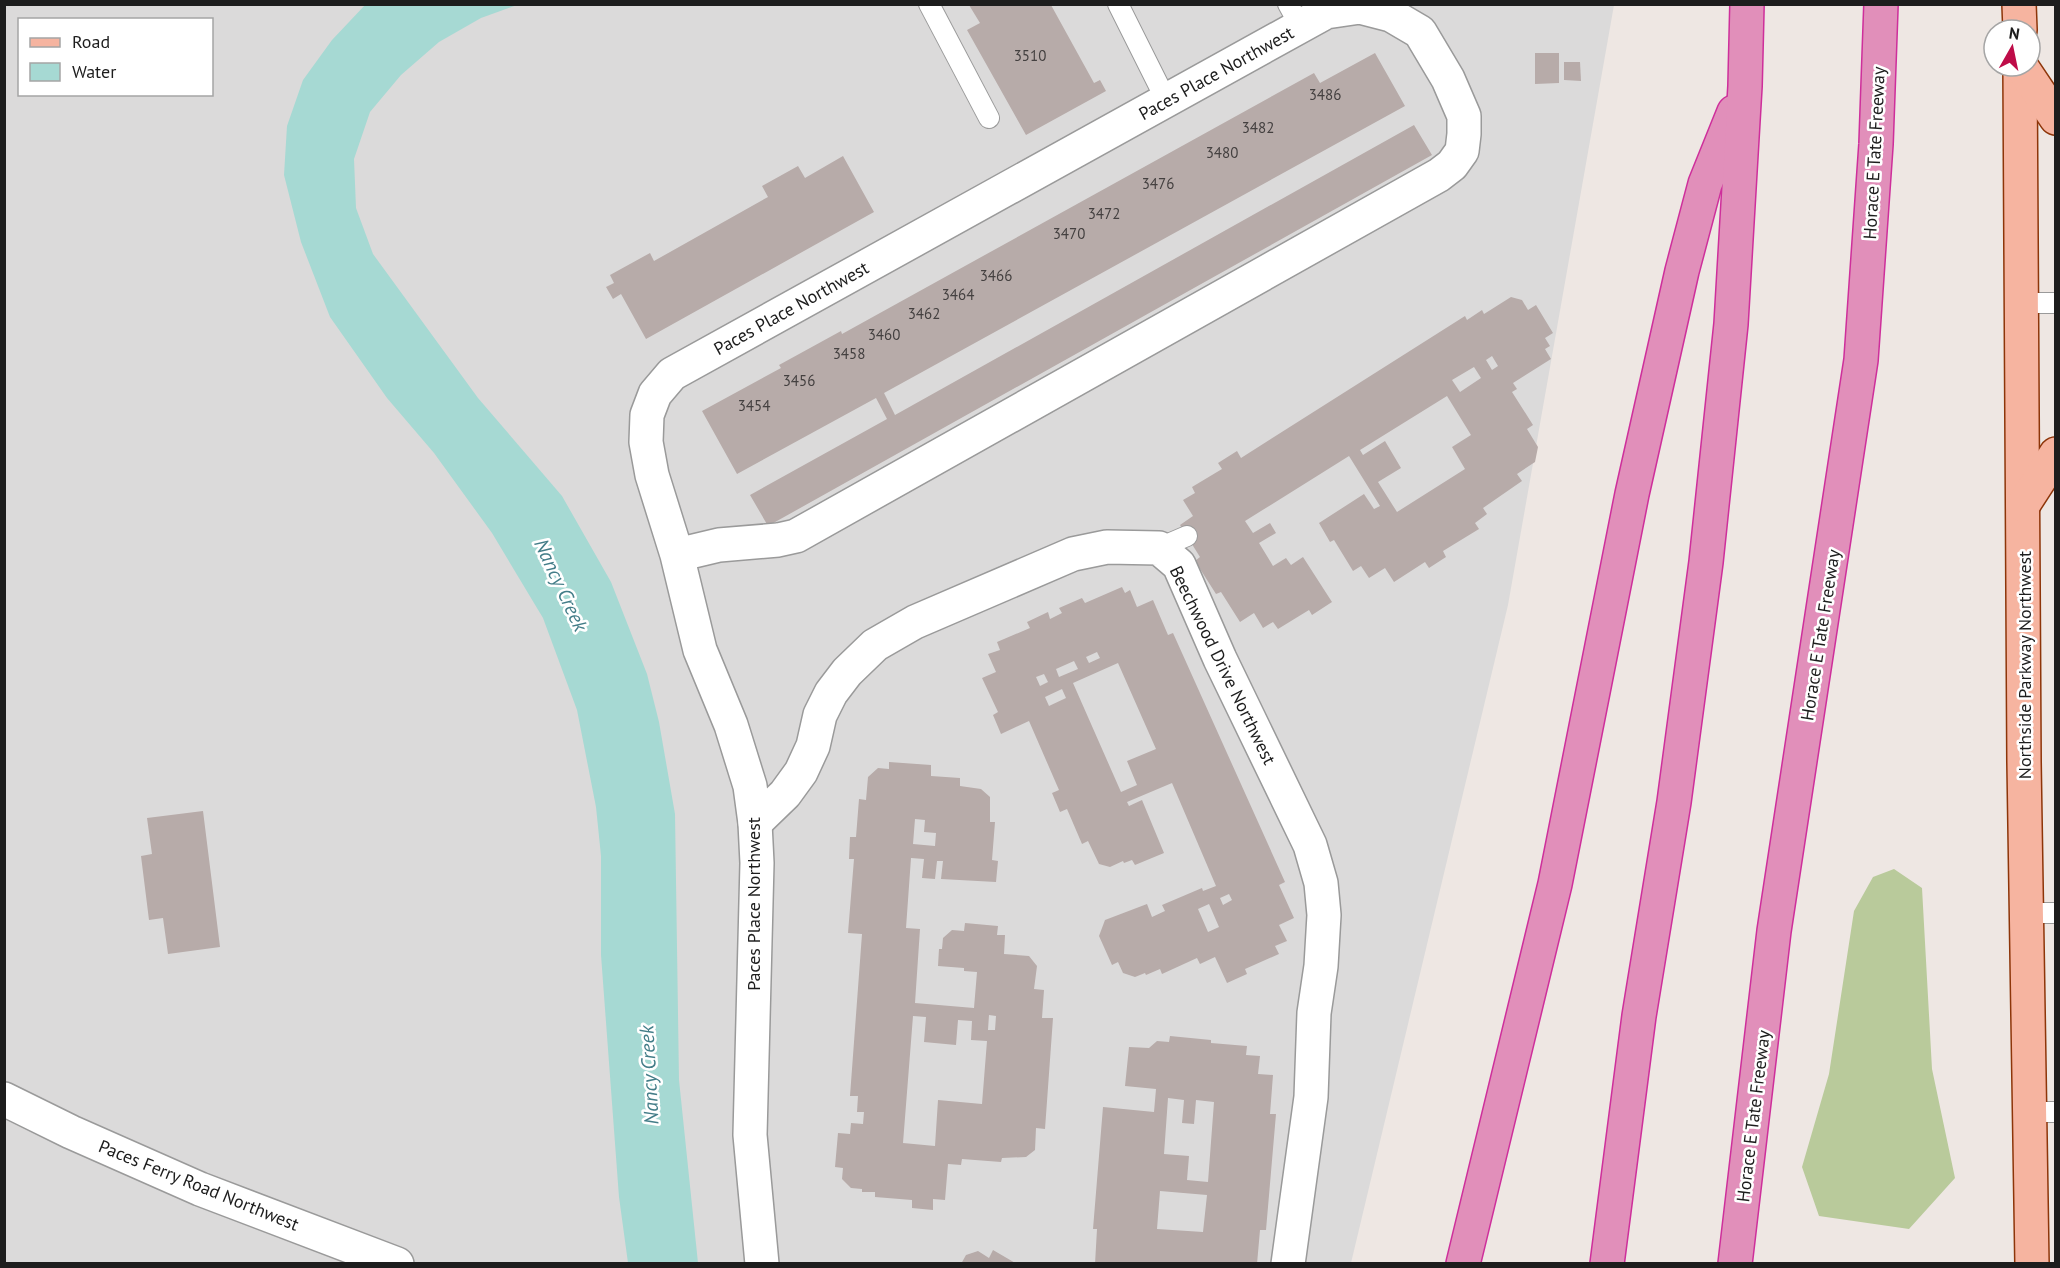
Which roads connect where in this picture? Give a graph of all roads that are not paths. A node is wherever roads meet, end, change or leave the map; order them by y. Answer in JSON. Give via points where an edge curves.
{"nodes":[{"id":1,"x":929,"y":4,"type":"edge"},
{"id":2,"x":1118,"y":4,"type":"edge"},
{"id":3,"x":1747,"y":4,"type":"edge"},
{"id":4,"x":1881,"y":4,"type":"edge"},
{"id":5,"x":1294,"y":15,"type":"edge"},
{"id":6,"x":2020,"y":78,"type":"edge"},
{"id":7,"x":2028,"y":78,"type":"edge"},
{"id":8,"x":1745,"y":86,"type":"junction"},
{"id":9,"x":1166,"y":100,"type":"junction"},
{"id":10,"x":989,"y":118,"type":"dead end"},
{"id":11,"x":2055,"y":118,"type":"edge"},
{"id":12,"x":2021,"y":303,"type":"junction"},
{"id":13,"x":2055,"y":303,"type":"edge"},
{"id":14,"x":2055,"y":454,"type":"edge"},
{"id":15,"x":2023,"y":505,"type":"junction"},
{"id":16,"x":677,"y":555,"type":"junction"},
{"id":17,"x":755,"y":823,"type":"junction"},
{"id":18,"x":2041,"y":913,"type":"edge"},
{"id":19,"x":4,"y":1099,"type":"edge"},
{"id":20,"x":2043,"y":1112,"type":"edge"},
{"id":21,"x":396,"y":1263,"type":"edge"},
{"id":22,"x":762,"y":1263,"type":"edge"},
{"id":23,"x":1288,"y":1263,"type":"edge"},
{"id":24,"x":1463,"y":1263,"type":"edge"},
{"id":25,"x":1607,"y":1263,"type":"edge"},
{"id":26,"x":1736,"y":1263,"type":"edge"},
{"id":27,"x":2032,"y":1263,"type":"edge"}],
"edges":[{"from":1,"to":10,"type":"lane"},
{"from":2,"to":9,"type":"lane"},
{"from":3,"to":8,"type":"highway"},
{"from":4,"to":26,"type":"highway","name":"Horace E Tate Freeway","via":[[1861,360],[1774,931]]},
{"from":5,"to":9,"type":"street","name":"Paces Place Northwest"},
{"from":5,"to":16,"type":"street","name":"Paces Place Northwest","via":[[1360,7],[1391,15],[1420,32],[1449,79],[1464,116],[1462,151],[1452,165],[796,536],[719,545]]},
{"from":6,"to":12,"type":"main road","name":"Northside Parkway Northwest"},
{"from":7,"to":11,"type":"main road"},
{"from":8,"to":24,"type":"highway","via":[[1705,184],[1682,271],[1630,506],[1555,884]]},
{"from":8,"to":25,"type":"highway","via":[[1731,324],[1707,562],[1639,1016]]},
{"from":9,"to":16,"type":"street","name":"Paces Place Northwest","via":[[672,374],[655,394],[647,415],[646,442]]},
{"from":12,"to":13,"type":"lane"},
{"from":12,"to":15,"type":"main road","name":"Northside Parkway Northwest"},
{"from":14,"to":15,"type":"main road"},
{"from":15,"to":18,"type":"main road","name":"Northside Parkway Northwest","via":[[2024,762]]},
{"from":16,"to":17,"type":"street","name":"Paces Place Northwest","via":[[700,650],[750,786]]},
{"from":17,"to":22,"type":"street","name":"Paces Place Northwest","via":[[750,1135]]},
{"from":17,"to":23,"type":"street","name":"Beechwood Drive Northwest","via":[[801,772],[831,693],[875,645],[915,622],[1073,554],[1173,542],[1179,565],[1220,658],[1310,844],[1321,883],[1324,915],[1311,1096]]},
{"from":18,"to":20,"type":"main road","name":"Northside Parkway Northwest"},
{"from":19,"to":21,"type":"street","name":"Paces Ferry Road Northwest","via":[[200,1189]]},
{"from":20,"to":27,"type":"main road","name":"Northside Parkway Northwest"}]}
